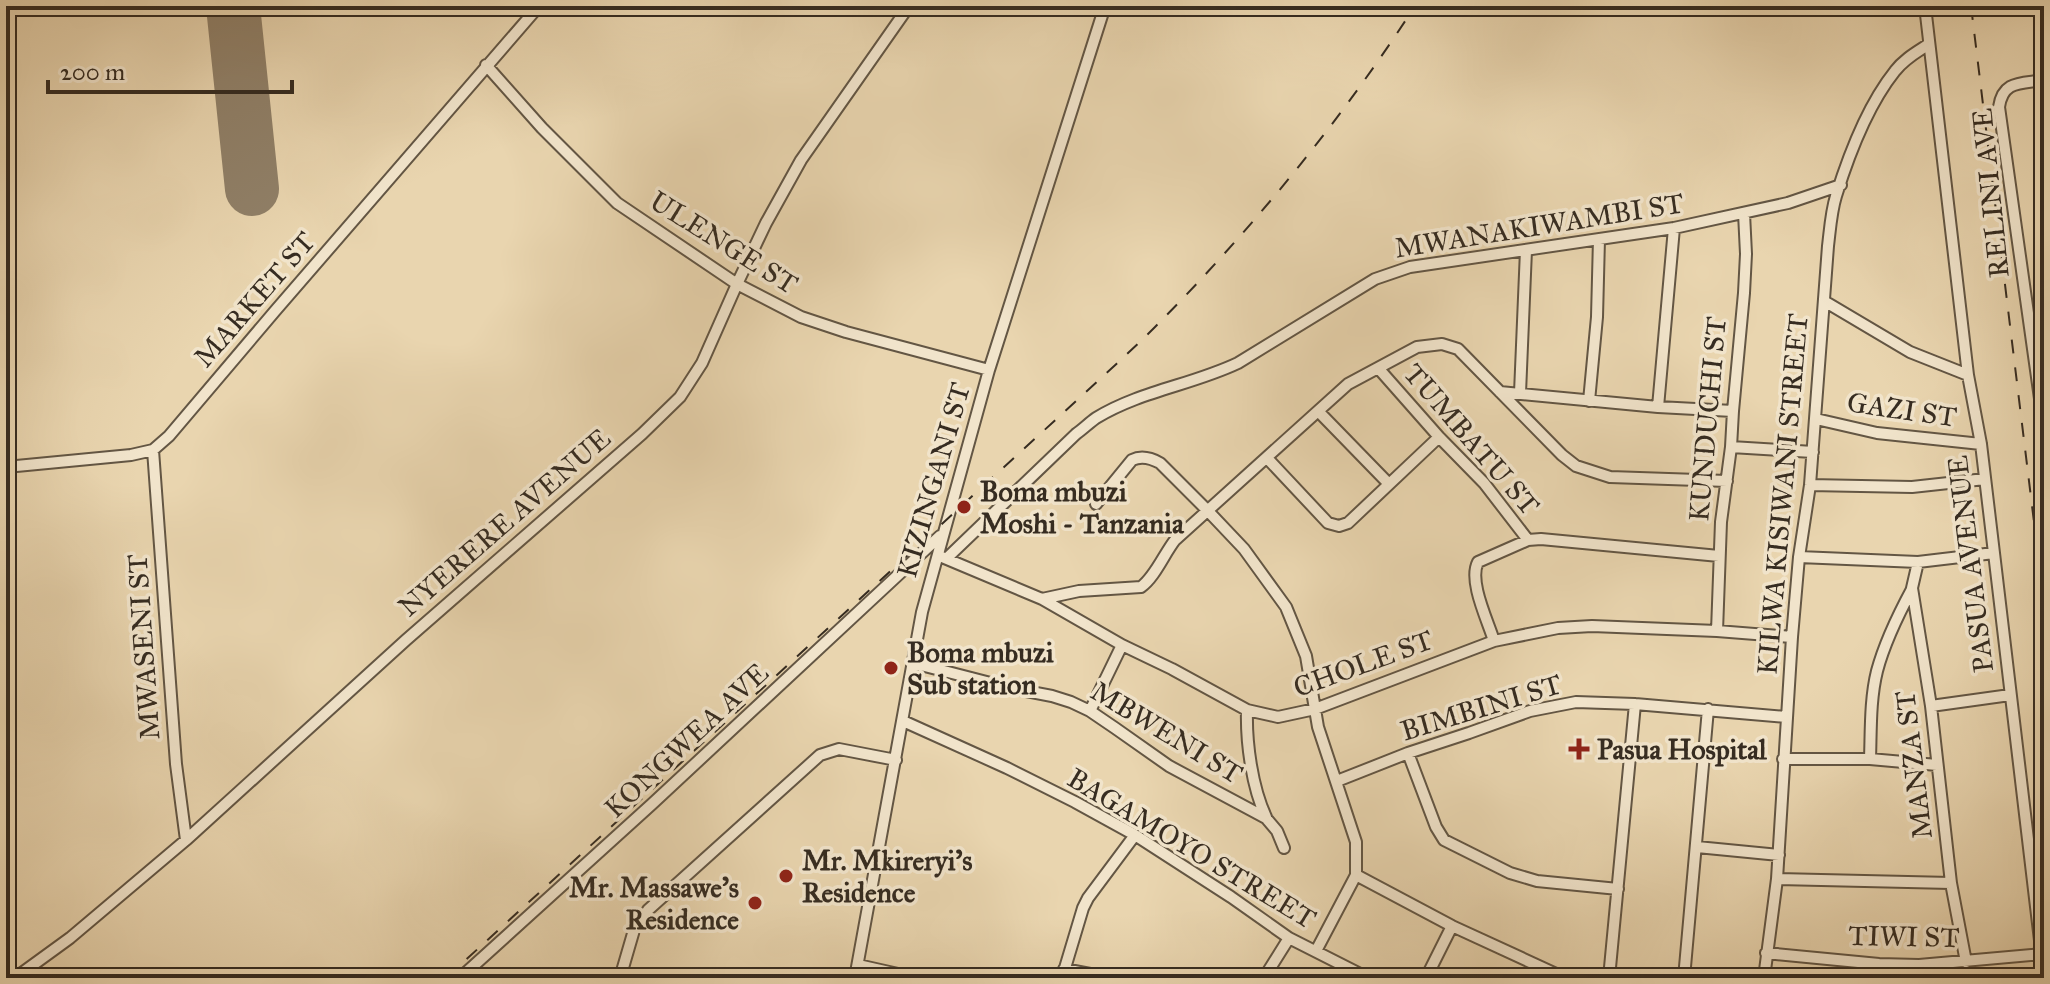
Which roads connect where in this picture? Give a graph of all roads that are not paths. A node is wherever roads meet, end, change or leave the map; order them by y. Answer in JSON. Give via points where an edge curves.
{"nodes":[{"id":1,"x":539,"y":6,"type":"edge"},
{"id":2,"x":909,"y":6,"type":"edge"},
{"id":3,"x":1105,"y":6,"type":"edge"},
{"id":4,"x":1925,"y":6,"type":"edge"},
{"id":5,"x":1929,"y":44,"type":"junction"},
{"id":6,"x":486,"y":65,"type":"junction"},
{"id":7,"x":2044,"y":80,"type":"edge"},
{"id":8,"x":1841,"y":185,"type":"junction"},
{"id":9,"x":1744,"y":213,"type":"junction"},
{"id":10,"x":1674,"y":228,"type":"junction"},
{"id":11,"x":1599,"y":239,"type":"junction"},
{"id":12,"x":1526,"y":250,"type":"junction"},
{"id":13,"x":737,"y":284,"type":"junction"},
{"id":14,"x":1824,"y":301,"type":"junction"},
{"id":15,"x":1379,"y":369,"type":"junction"},
{"id":16,"x":989,"y":370,"type":"junction"},
{"id":17,"x":1968,"y":375,"type":"junction"},
{"id":18,"x":1500,"y":392,"type":"junction"},
{"id":19,"x":1520,"y":393,"type":"junction"},
{"id":20,"x":1589,"y":401,"type":"junction"},
{"id":21,"x":1658,"y":407,"type":"junction"},
{"id":22,"x":1318,"y":411,"type":"junction"},
{"id":23,"x":1733,"y":411,"type":"junction"},
{"id":24,"x":1816,"y":419,"type":"junction"},
{"id":25,"x":2044,"y":427,"type":"edge"},
{"id":26,"x":1439,"y":437,"type":"junction"},
{"id":27,"x":1981,"y":444,"type":"junction"},
{"id":28,"x":1731,"y":447,"type":"junction"},
{"id":29,"x":153,"y":450,"type":"junction"},
{"id":30,"x":1813,"y":452,"type":"junction"},
{"id":31,"x":1267,"y":458,"type":"junction"},
{"id":32,"x":6,"y":467,"type":"edge"},
{"id":33,"x":1985,"y":479,"type":"junction"},
{"id":34,"x":1727,"y":481,"type":"junction"},
{"id":35,"x":1389,"y":484,"type":"junction"},
{"id":36,"x":1810,"y":485,"type":"junction"},
{"id":37,"x":1096,"y":504,"type":"dead end"},
{"id":38,"x":1208,"y":511,"type":"junction"},
{"id":39,"x":942,"y":535,"type":"junction"},
{"id":40,"x":1528,"y":540,"type":"junction"},
{"id":41,"x":1994,"y":553,"type":"junction"},
{"id":42,"x":1719,"y":556,"type":"junction"},
{"id":43,"x":942,"y":557,"type":"junction"},
{"id":44,"x":1799,"y":557,"type":"junction"},
{"id":45,"x":1918,"y":562,"type":"junction"},
{"id":46,"x":1912,"y":588,"type":"junction"},
{"id":47,"x":1042,"y":599,"type":"junction"},
{"id":48,"x":1717,"y":631,"type":"junction"},
{"id":49,"x":1792,"y":637,"type":"junction"},
{"id":50,"x":1494,"y":641,"type":"junction"},
{"id":51,"x":1122,"y":645,"type":"junction"},
{"id":52,"x":913,"y":663,"type":"junction"},
{"id":53,"x":2010,"y":695,"type":"junction"},
{"id":54,"x":1635,"y":704,"type":"junction"},
{"id":55,"x":1931,"y":706,"type":"junction"},
{"id":56,"x":1315,"y":709,"type":"junction"},
{"id":57,"x":1708,"y":709,"type":"junction"},
{"id":58,"x":1247,"y":710,"type":"junction"},
{"id":59,"x":1090,"y":711,"type":"junction"},
{"id":60,"x":1786,"y":717,"type":"junction"},
{"id":61,"x":903,"y":721,"type":"junction"},
{"id":62,"x":1408,"y":753,"type":"junction"},
{"id":63,"x":1783,"y":759,"type":"junction"},
{"id":64,"x":1870,"y":759,"type":"junction"},
{"id":65,"x":896,"y":760,"type":"junction"},
{"id":66,"x":1937,"y":765,"type":"junction"},
{"id":67,"x":1337,"y":781,"type":"junction"},
{"id":68,"x":1266,"y":818,"type":"junction"},
{"id":69,"x":1135,"y":835,"type":"junction"},
{"id":70,"x":186,"y":840,"type":"junction"},
{"id":71,"x":1697,"y":847,"type":"junction"},
{"id":72,"x":1284,"y":848,"type":"dead end"},
{"id":73,"x":1779,"y":855,"type":"junction"},
{"id":74,"x":1356,"y":875,"type":"junction"},
{"id":75,"x":1777,"y":879,"type":"junction"},
{"id":76,"x":1951,"y":883,"type":"junction"},
{"id":77,"x":1618,"y":889,"type":"junction"},
{"id":78,"x":1452,"y":926,"type":"junction"},
{"id":79,"x":1289,"y":938,"type":"junction"},
{"id":80,"x":1316,"y":951,"type":"junction"},
{"id":81,"x":1766,"y":953,"type":"junction"},
{"id":82,"x":2042,"y":954,"type":"junction"},
{"id":83,"x":1966,"y":962,"type":"junction"},
{"id":84,"x":858,"y":965,"type":"junction"},
{"id":85,"x":1063,"y":974,"type":"edge"},
{"id":86,"x":2044,"y":974,"type":"edge"},
{"id":87,"x":15,"y":978,"type":"edge"},
{"id":88,"x":460,"y":978,"type":"edge"},
{"id":89,"x":620,"y":978,"type":"edge"},
{"id":90,"x":855,"y":978,"type":"edge"},
{"id":91,"x":916,"y":978,"type":"edge"},
{"id":92,"x":1111,"y":978,"type":"edge"},
{"id":93,"x":1264,"y":978,"type":"edge"},
{"id":94,"x":1368,"y":978,"type":"edge"},
{"id":95,"x":1426,"y":978,"type":"edge"},
{"id":96,"x":1565,"y":978,"type":"edge"},
{"id":97,"x":1609,"y":978,"type":"edge"},
{"id":98,"x":1684,"y":978,"type":"edge"},
{"id":99,"x":1764,"y":978,"type":"edge"}],
"edges":[{"from":1,"to":6,"type":"street","name":"MARKET ST"},
{"from":2,"to":13,"type":"street","name":"NYERERE AVENUE","via":[[801,160]]},
{"from":3,"to":16,"type":"street","name":"KIZINGANI ST"},
{"from":4,"to":5,"type":"street","name":"PASUA AVENUE"},
{"from":5,"to":8,"type":"street","name":"KILWA KISIWANI STREET","via":[[1895,70],[1881,92]]},
{"from":5,"to":17,"type":"street","name":"PASUA AVENUE"},
{"from":6,"to":13,"type":"street","name":"ULENGE ST","via":[[617,203]]},
{"from":6,"to":29,"type":"street","name":"MARKET ST"},
{"from":7,"to":25,"type":"street","name":"RELINI AVE","via":[[2009,86],[1999,107]]},
{"from":8,"to":9,"type":"street","name":"MWANAKIWAMBI ST"},
{"from":8,"to":14,"type":"street","name":"KILWA KISIWANI STREET","via":[[1828,246]]},
{"from":9,"to":10,"type":"street","name":"MWANAKIWAMBI ST"},
{"from":9,"to":23,"type":"street","name":"KUNDUCHI ST","via":[[1744,293]]},
{"from":10,"to":11,"type":"street","name":"MWANAKIWAMBI ST"},
{"from":10,"to":21,"type":"street"},
{"from":11,"to":12,"type":"street","name":"MWANAKIWAMBI ST"},
{"from":11,"to":20,"type":"street"},
{"from":12,"to":19,"type":"street"},
{"from":12,"to":43,"type":"street","name":"MWANAKIWAMBI ST","via":[[1392,272],[1238,363],[1096,419]]},
{"from":13,"to":16,"type":"street","name":"ULENGE ST","via":[[801,317]]},
{"from":13,"to":70,"type":"street","name":"NYERERE AVENUE","via":[[702,363],[680,397]]},
{"from":14,"to":17,"type":"street","via":[[1910,352]]},
{"from":14,"to":24,"type":"street","name":"KILWA KISIWANI STREET"},
{"from":15,"to":18,"type":"street","via":[[1417,347],[1450,346]]},
{"from":15,"to":22,"type":"street","via":[[1348,384]]},
{"from":15,"to":26,"type":"street","name":"TUMBATU ST"},
{"from":16,"to":39,"type":"street","name":"KIZINGANI ST"},
{"from":17,"to":27,"type":"street","name":"PASUA AVENUE"},
{"from":18,"to":19,"type":"street"},
{"from":18,"to":34,"type":"street","via":[[1562,455],[1588,471],[1610,477]]},
{"from":19,"to":20,"type":"street"},
{"from":20,"to":21,"type":"street"},
{"from":21,"to":23,"type":"street"},
{"from":22,"to":31,"type":"street"},
{"from":22,"to":35,"type":"street"},
{"from":23,"to":28,"type":"street","name":"KUNDUCHI ST"},
{"from":24,"to":27,"type":"street","name":"GAZI ST","via":[[1877,433]]},
{"from":24,"to":30,"type":"street","name":"KILWA KISIWANI STREET"},
{"from":26,"to":35,"type":"street"},
{"from":26,"to":40,"type":"street","name":"TUMBATU ST"},
{"from":27,"to":33,"type":"street","name":"PASUA AVENUE"},
{"from":28,"to":30,"type":"street"},
{"from":28,"to":34,"type":"street","name":"KUNDUCHI ST"},
{"from":29,"to":32,"type":"street"},
{"from":29,"to":70,"type":"street","name":"MWASENI ST"},
{"from":30,"to":36,"type":"street","name":"KILWA KISIWANI STREET"},
{"from":31,"to":35,"type":"street","via":[[1334,525],[1348,523]]},
{"from":31,"to":38,"type":"street"},
{"from":33,"to":36,"type":"street","via":[[1912,487]]},
{"from":33,"to":41,"type":"street","name":"PASUA AVENUE"},
{"from":34,"to":42,"type":"street","name":"KUNDUCHI ST"},
{"from":36,"to":44,"type":"street","name":"KILWA KISIWANI STREET"},
{"from":37,"to":38,"type":"street","via":[[1138,457],[1160,463]]},
{"from":38,"to":47,"type":"street","via":[[1175,540],[1141,587]]},
{"from":38,"to":56,"type":"street","via":[[1286,607],[1306,656]]},
{"from":39,"to":43,"type":"street","name":"KIZINGANI ST"},
{"from":39,"to":88,"type":"street","name":"KONGWEA AVE"},
{"from":40,"to":42,"type":"street"},
{"from":40,"to":50,"type":"street","via":[[1478,562],[1474,569]]},
{"from":41,"to":45,"type":"street"},
{"from":41,"to":53,"type":"street","name":"PASUA AVENUE"},
{"from":42,"to":48,"type":"street","name":"KUNDUCHI ST"},
{"from":43,"to":47,"type":"street","name":"CHOLE ST"},
{"from":43,"to":52,"type":"street","name":"KIZINGANI ST","via":[[922,612]]},
{"from":44,"to":45,"type":"street"},
{"from":44,"to":49,"type":"street","name":"KILWA KISIWANI STREET"},
{"from":45,"to":46,"type":"street","name":"MANZA ST"},
{"from":46,"to":55,"type":"street","name":"MANZA ST"},
{"from":46,"to":64,"type":"street","via":[[1876,673]]},
{"from":47,"to":51,"type":"street","name":"CHOLE ST"},
{"from":48,"to":49,"type":"street","name":"CHOLE ST"},
{"from":48,"to":50,"type":"street","name":"CHOLE ST","via":[[1592,626]]},
{"from":49,"to":60,"type":"street","name":"KILWA KISIWANI STREET"},
{"from":50,"to":56,"type":"street","name":"CHOLE ST"},
{"from":51,"to":58,"type":"street","name":"CHOLE ST"},
{"from":51,"to":59,"type":"street"},
{"from":52,"to":59,"type":"street","name":"MBWENI ST","via":[[1052,696]]},
{"from":52,"to":61,"type":"street","name":"KIZINGANI ST"},
{"from":53,"to":55,"type":"street"},
{"from":53,"to":82,"type":"street","name":"PASUA AVENUE"},
{"from":54,"to":57,"type":"street","name":"BIMBINI ST"},
{"from":54,"to":62,"type":"street","name":"BIMBINI ST","via":[[1576,702],[1530,711]]},
{"from":54,"to":77,"type":"street"},
{"from":55,"to":66,"type":"street","name":"MANZA ST"},
{"from":56,"to":58,"type":"street","name":"CHOLE ST","via":[[1278,717]]},
{"from":56,"to":67,"type":"street"},
{"from":57,"to":60,"type":"street","name":"BIMBINI ST"},
{"from":57,"to":71,"type":"street"},
{"from":58,"to":68,"type":"street","via":[[1252,770]]},
{"from":59,"to":68,"type":"street","name":"MBWENI ST","via":[[1169,766]]},
{"from":60,"to":63,"type":"street","name":"KILWA KISIWANI STREET"},
{"from":61,"to":65,"type":"street","name":"KIZINGANI ST"},
{"from":61,"to":69,"type":"street","name":"BAGAMOYO STREET"},
{"from":62,"to":67,"type":"street","name":"BIMBINI ST"},
{"from":62,"to":77,"type":"street","via":[[1444,840],[1537,881]]},
{"from":63,"to":64,"type":"street"},
{"from":63,"to":73,"type":"street","name":"KILWA KISIWANI STREET"},
{"from":64,"to":66,"type":"street"},
{"from":65,"to":84,"type":"street","name":"KIZINGANI ST"},
{"from":65,"to":89,"type":"street","via":[[839,749],[820,755],[648,910],[634,930]]},
{"from":66,"to":76,"type":"street","name":"MANZA ST"},
{"from":67,"to":74,"type":"street","via":[[1356,842]]},
{"from":68,"to":72,"type":"street"},
{"from":69,"to":79,"type":"street","name":"BAGAMOYO STREET"},
{"from":69,"to":85,"type":"street","via":[[1088,898]]},
{"from":70,"to":87,"type":"street","name":"NYERERE AVENUE"},
{"from":71,"to":73,"type":"street"},
{"from":71,"to":98,"type":"street"},
{"from":73,"to":75,"type":"street","name":"KILWA KISIWANI STREET"},
{"from":74,"to":78,"type":"street"},
{"from":74,"to":80,"type":"street"},
{"from":75,"to":76,"type":"street"},
{"from":75,"to":81,"type":"street","name":"KILWA KISIWANI STREET"},
{"from":76,"to":83,"type":"street","name":"MANZA ST"},
{"from":77,"to":97,"type":"street"},
{"from":78,"to":95,"type":"street"},
{"from":78,"to":96,"type":"street"},
{"from":79,"to":80,"type":"street","name":"BAGAMOYO STREET"},
{"from":79,"to":93,"type":"street"},
{"from":80,"to":94,"type":"street","name":"BAGAMOYO STREET"},
{"from":81,"to":83,"type":"street","name":"TIWI ST","via":[[1879,964]]},
{"from":81,"to":99,"type":"street","name":"KILWA KISIWANI STREET"},
{"from":82,"to":83,"type":"street","name":"TIWI ST"},
{"from":82,"to":86,"type":"street","name":"PASUA AVENUE"},
{"from":84,"to":90,"type":"street","name":"KIZINGANI ST"},
{"from":84,"to":91,"type":"street"},
{"from":85,"to":92,"type":"street"}]}
